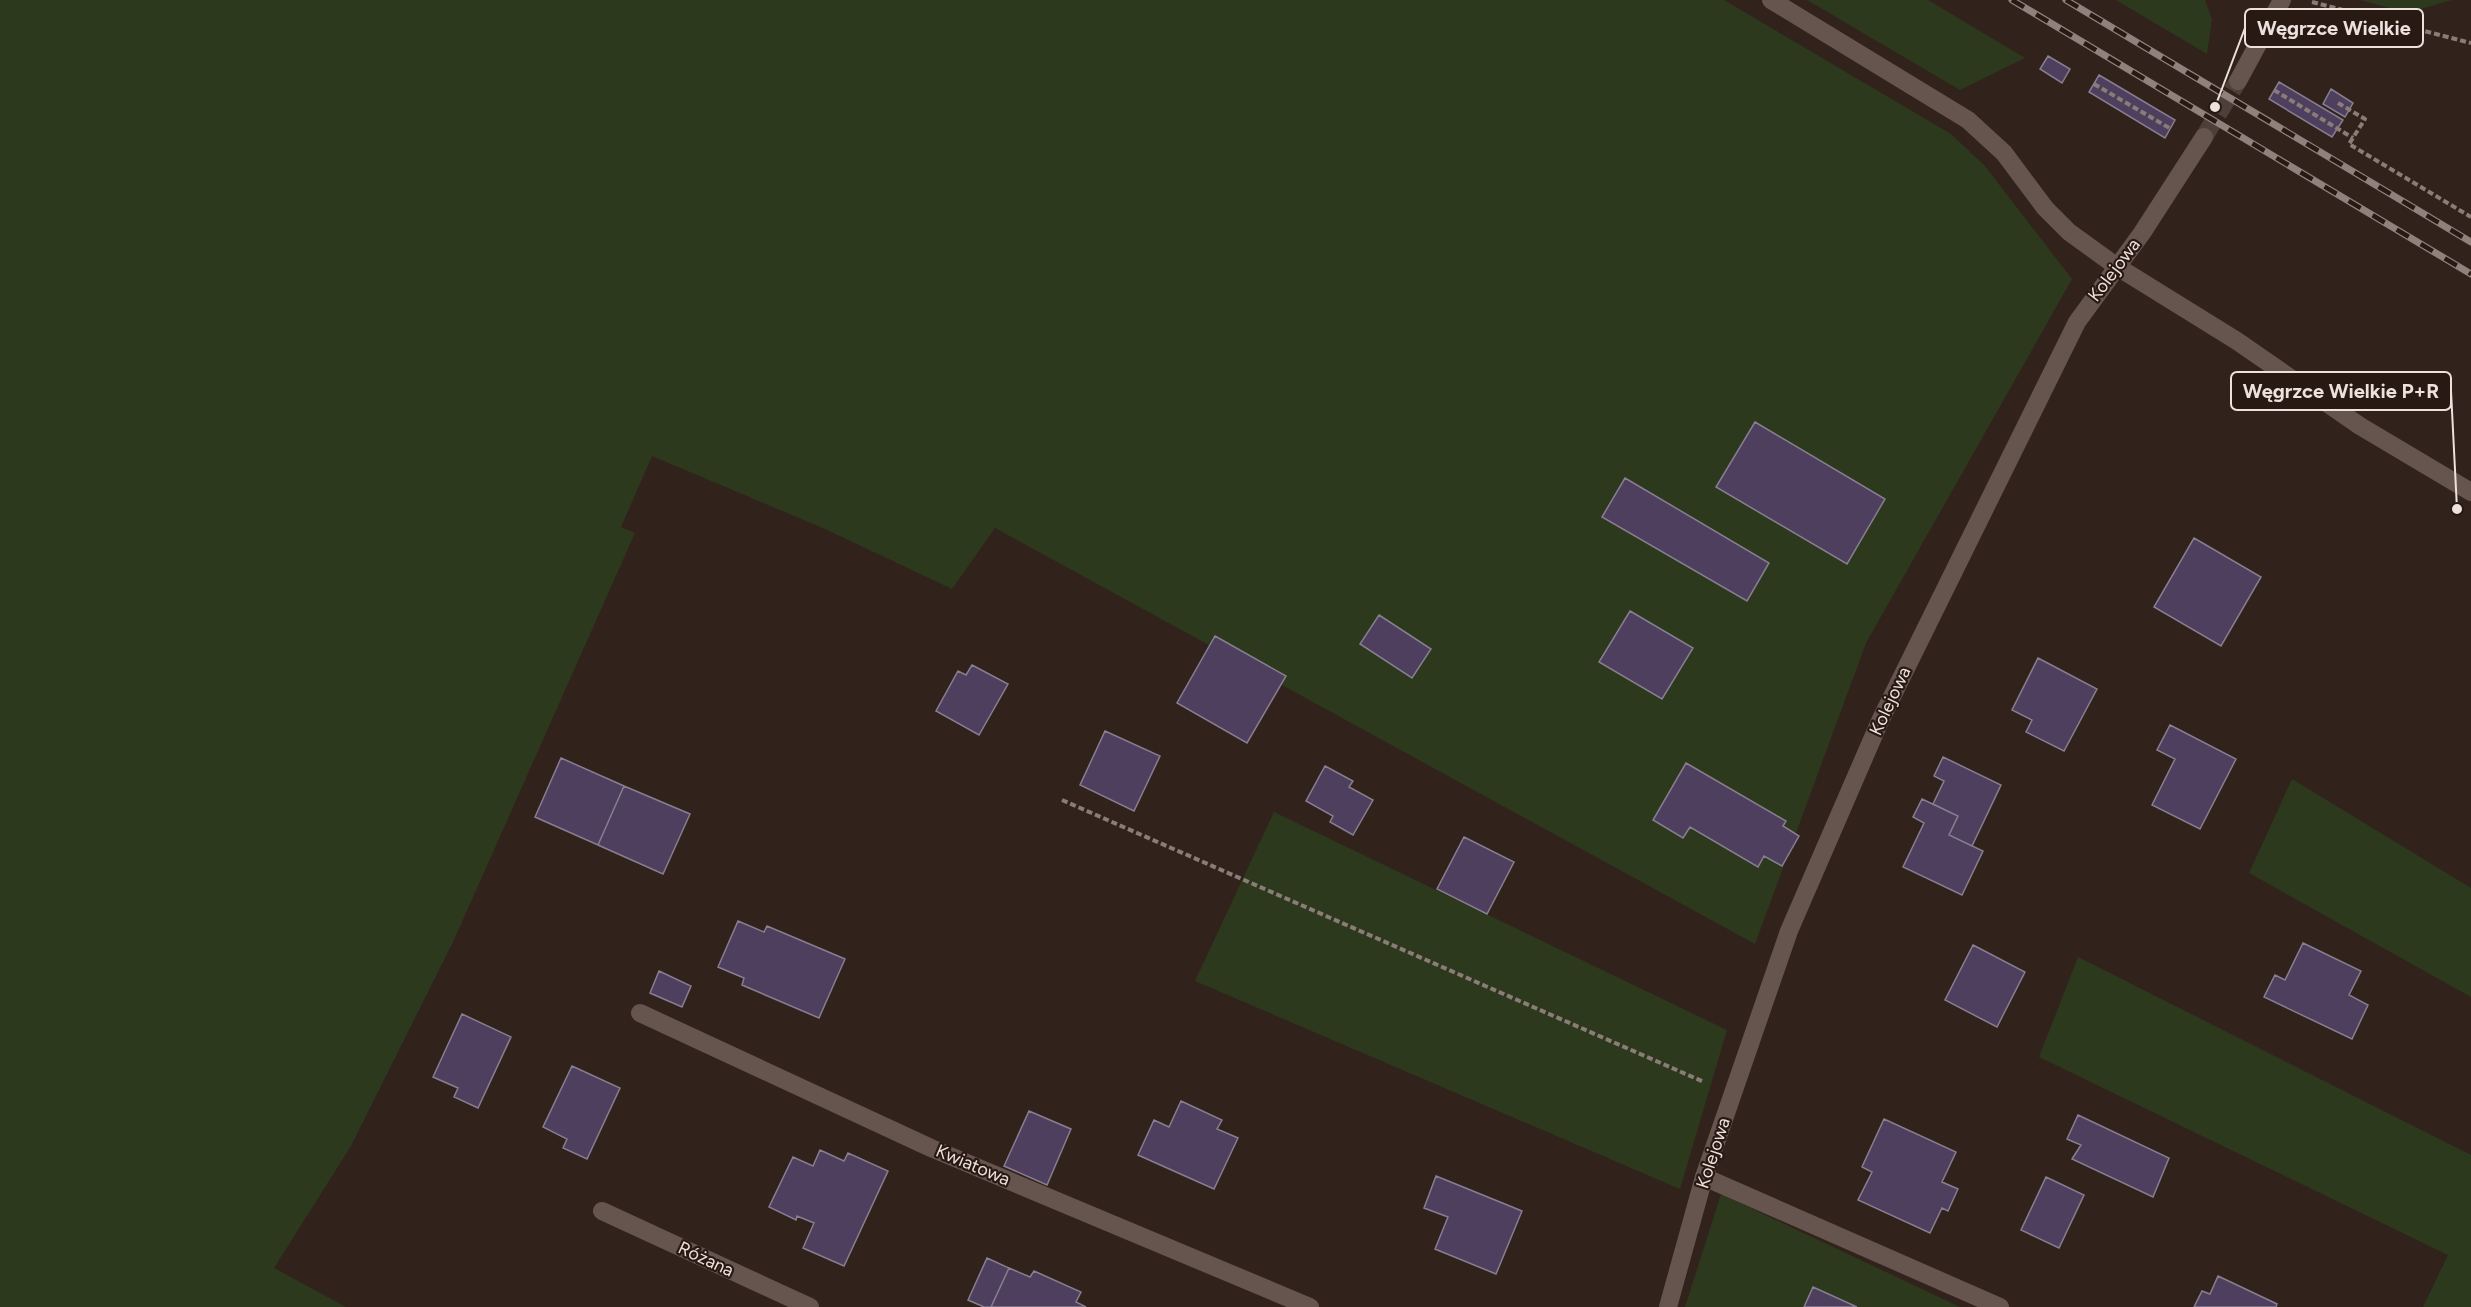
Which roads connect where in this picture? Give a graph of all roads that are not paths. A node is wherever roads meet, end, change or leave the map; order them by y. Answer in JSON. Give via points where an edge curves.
{"nodes":[{"id":1,"x":1771,"y":0,"type":"edge"},
{"id":2,"x":2282,"y":0,"type":"edge"},
{"id":3,"x":2238,"y":81,"type":"tunnel mouth"},
{"id":4,"x":2204,"y":137,"type":"tunnel mouth"},
{"id":5,"x":2116,"y":266,"type":"junction"},
{"id":6,"x":2471,"y":492,"type":"edge"},
{"id":7,"x":640,"y":1013,"type":"dead end"},
{"id":8,"x":1704,"y":1177,"type":"junction"},
{"id":9,"x":602,"y":1211,"type":"dead end"},
{"id":10,"x":810,"y":1307,"type":"edge"},
{"id":11,"x":1310,"y":1307,"type":"edge"},
{"id":12,"x":1668,"y":1307,"type":"edge"},
{"id":13,"x":2000,"y":1307,"type":"edge"}],
"edges":[{"from":1,"to":5,"type":"street","via":[[1968,120],[2004,153],[2045,208],[2069,232]]},
{"from":2,"to":3,"type":"street"},
{"from":4,"to":5,"type":"street","name":"Kolejowa"},
{"from":5,"to":6,"type":"street","via":[[2237,340],[2360,426]]},
{"from":5,"to":8,"type":"street","name":"Kolejowa","via":[[2077,322],[1880,720],[1789,931]]},
{"from":7,"to":11,"type":"street","name":"Kwiatowa","via":[[932,1148]]},
{"from":8,"to":12,"type":"street","name":"Kolejowa"},
{"from":8,"to":13,"type":"street"},
{"from":9,"to":10,"type":"street","name":"Różana"}]}
